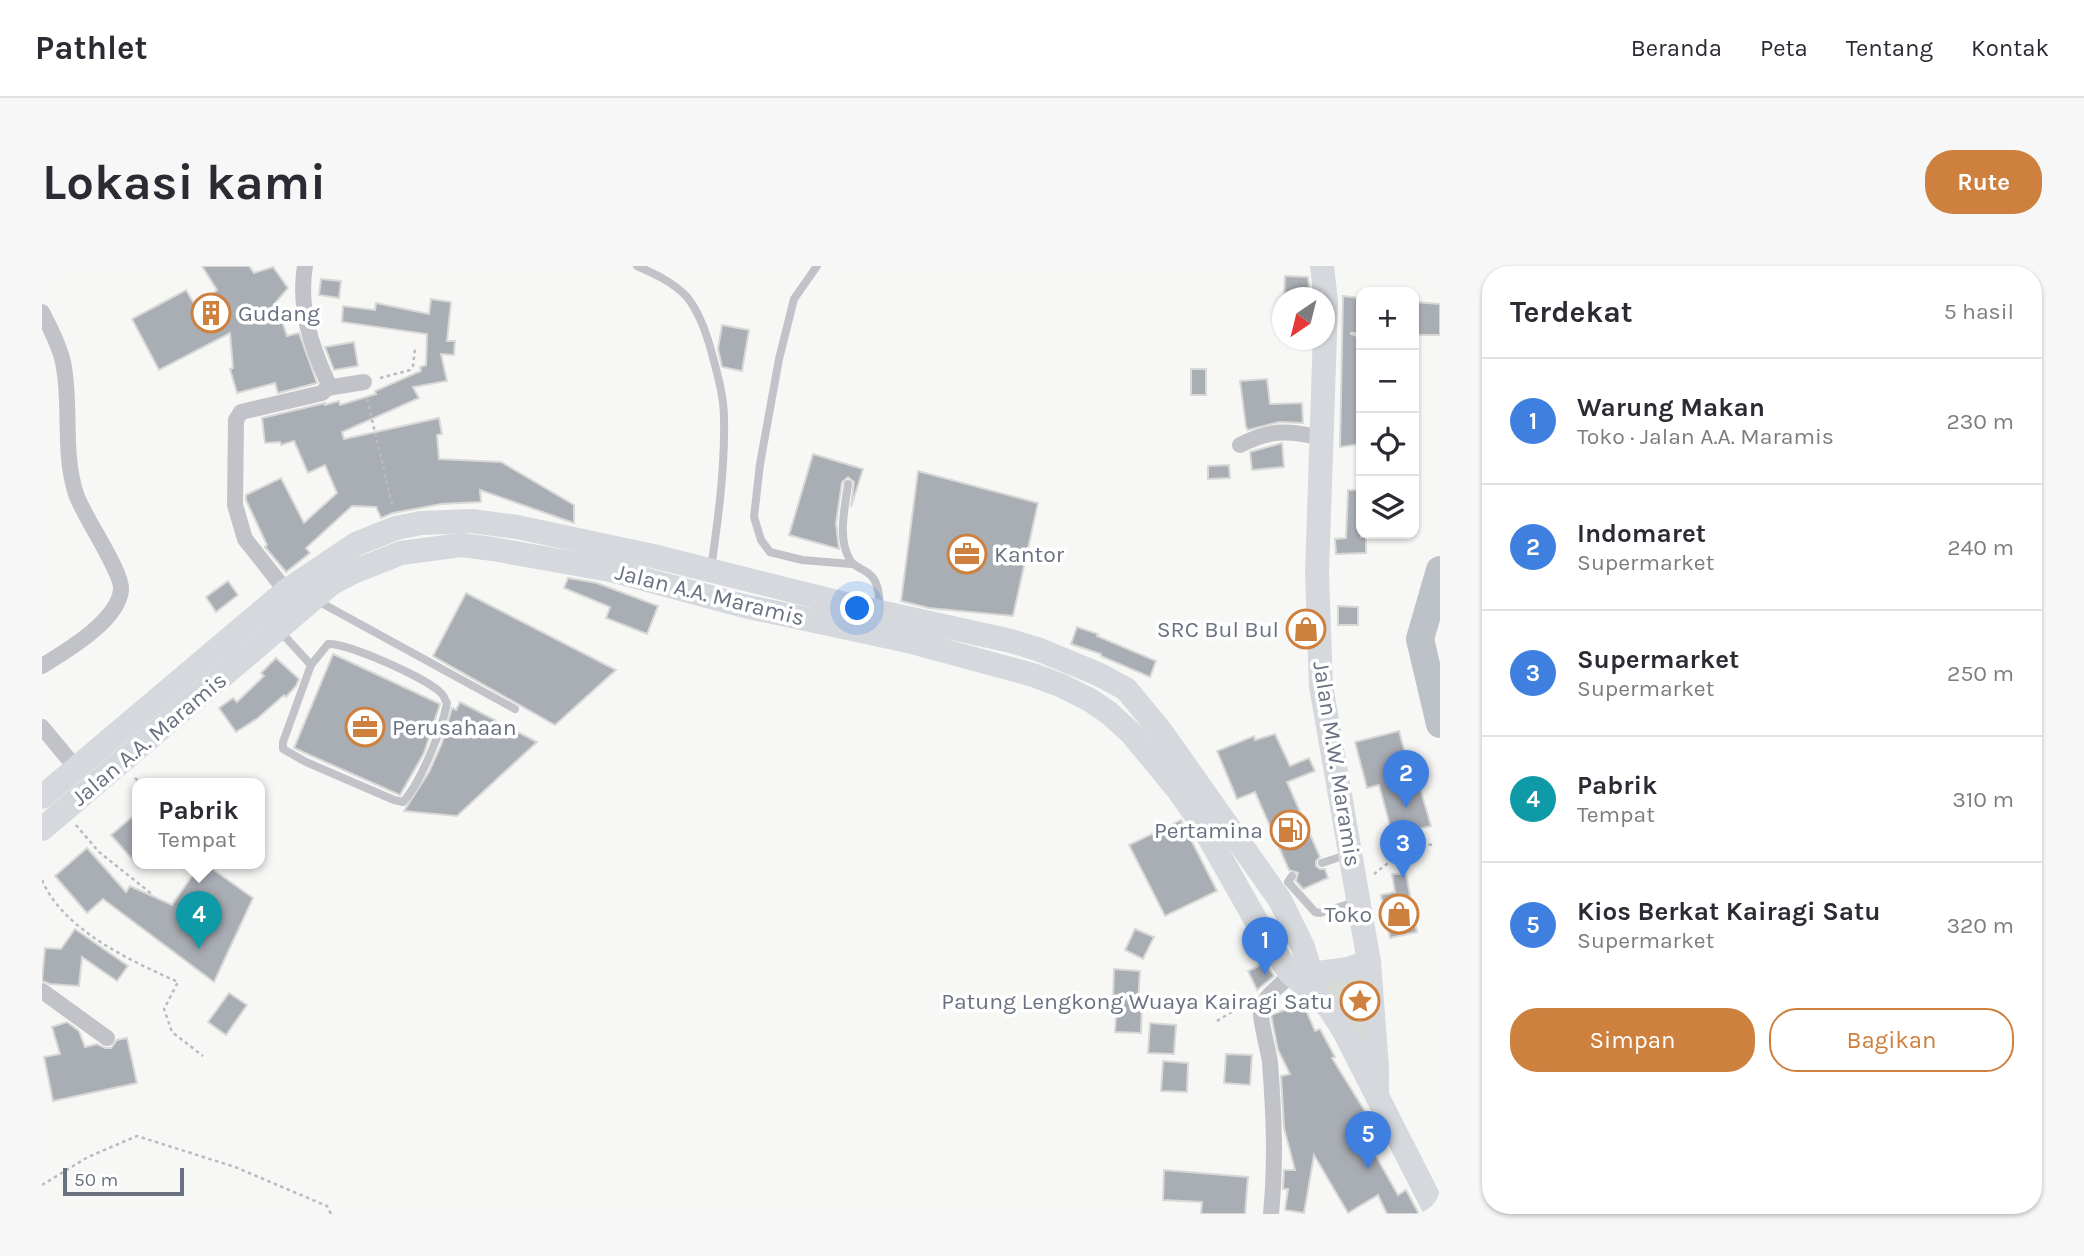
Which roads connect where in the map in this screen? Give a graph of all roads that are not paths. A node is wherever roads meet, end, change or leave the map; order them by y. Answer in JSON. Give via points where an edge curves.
{"nodes":[{"id":1,"x":305,"y":266,"type":"edge"},
{"id":2,"x":637,"y":266,"type":"edge"},
{"id":3,"x":817,"y":266,"type":"edge"},
{"id":4,"x":1322,"y":266,"type":"edge"},
{"id":5,"x":42,"y":312,"type":"edge"},
{"id":6,"x":364,"y":382,"type":"road end"},
{"id":7,"x":327,"y":388,"type":"junction"},
{"id":8,"x":1322,"y":438,"type":"junction"},
{"id":9,"x":1240,"y":444,"type":"dead end"},
{"id":10,"x":848,"y":484,"type":"dead end"},
{"id":11,"x":851,"y":564,"type":"junction"},
{"id":12,"x":710,"y":572,"type":"junction"},
{"id":13,"x":286,"y":591,"type":"junction"},
{"id":14,"x":313,"y":599,"type":"junction"},
{"id":15,"x":880,"y":611,"type":"junction"},
{"id":16,"x":278,"y":628,"type":"junction"},
{"id":17,"x":912,"y":630,"type":"junction"},
{"id":18,"x":311,"y":665,"type":"junction"},
{"id":19,"x":42,"y":666,"type":"edge"},
{"id":20,"x":515,"y":709,"type":"dead end"},
{"id":21,"x":42,"y":727,"type":"edge"},
{"id":22,"x":76,"y":768,"type":"junction"},
{"id":23,"x":42,"y":797,"type":"edge"},
{"id":24,"x":42,"y":829,"type":"edge"},
{"id":25,"x":1348,"y":854,"type":"junction"},
{"id":26,"x":1322,"y":863,"type":"dead end"},
{"id":27,"x":1292,"y":876,"type":"dead end"},
{"id":28,"x":1357,"y":892,"type":"junction"},
{"id":29,"x":1369,"y":962,"type":"junction"},
{"id":30,"x":1307,"y":981,"type":"junction"},
{"id":31,"x":42,"y":991,"type":"edge"},
{"id":32,"x":107,"y":1038,"type":"dead end"},
{"id":33,"x":1377,"y":1094,"type":"junction"},
{"id":34,"x":1271,"y":1214,"type":"edge"},
{"id":35,"x":1437,"y":1214,"type":"edge"}],
"edges":[{"from":1,"to":7,"type":"street","via":[[305,318]]},
{"from":2,"to":12,"type":"lane","via":[[665,279],[688,298],[708,340],[719,379],[724,419]]},
{"from":3,"to":11,"type":"lane","via":[[793,299],[754,517],[770,552]]},
{"from":4,"to":8,"type":"highway","name":"Jalan M.W. Maramis","via":[[1326,302]]},
{"from":5,"to":19,"type":"street","via":[[63,362],[71,479],[121,589],[116,603],[88,636]]},
{"from":6,"to":7,"type":"street"},
{"from":7,"to":13,"type":"street","via":[[242,412],[236,420],[235,505],[245,539]]},
{"from":8,"to":9,"type":"street","via":[[1286,432]]},
{"from":8,"to":25,"type":"highway","name":"Jalan M.W. Maramis","via":[[1317,574],[1321,686]]},
{"from":10,"to":11,"type":"lane","via":[[844,547]]},
{"from":11,"to":15,"type":"lane","via":[[869,573],[878,587]]},
{"from":12,"to":13,"type":"highway","via":[[496,524],[421,523],[356,544]]},
{"from":12,"to":15,"type":"highway"},
{"from":13,"to":22,"type":"highway"},
{"from":14,"to":16,"type":"highway","name":"Jalan A.A. Maramis"},
{"from":14,"to":17,"type":"highway","name":"Jalan A.A. Maramis","via":[[353,572],[385,558],[461,545],[610,570],[744,606]]},
{"from":14,"to":20,"type":"lane"},
{"from":15,"to":17,"type":"highway"},
{"from":16,"to":18,"type":"lane"},
{"from":16,"to":24,"type":"highway","name":"Jalan A.A. Maramis"},
{"from":17,"to":30,"type":"highway","name":"Jalan A.A. Maramis","via":[[1042,678],[1110,713],[1192,809],[1270,945]]},
{"from":17,"to":30,"type":"highway","via":[[1040,650],[1126,690],[1160,730],[1280,900],[1303,947]]},
{"from":18,"to":18,"type":"lane","via":[[328,644],[337,643],[441,693],[447,703],[443,723],[405,800],[394,800],[283,748]]},
{"from":21,"to":22,"type":"street"},
{"from":22,"to":23,"type":"highway"},
{"from":25,"to":26,"type":"lane"},
{"from":25,"to":28,"type":"highway","name":"Jalan M.W. Maramis"},
{"from":27,"to":28,"type":"lane","via":[[1289,882],[1315,912]]},
{"from":28,"to":29,"type":"highway","name":"Jalan M.W. Maramis"},
{"from":29,"to":30,"type":"highway"},
{"from":29,"to":33,"type":"highway","name":"Jalan M.W. Maramis"},
{"from":30,"to":33,"type":"highway","name":"Jalan A.A. Maramis","via":[[1344,1031]]},
{"from":30,"to":34,"type":"street","via":[[1265,1001],[1260,1011],[1276,1146]]},
{"from":31,"to":32,"type":"street"},
{"from":33,"to":35,"type":"highway","name":"Jalan A.A. Maramis"}]}
